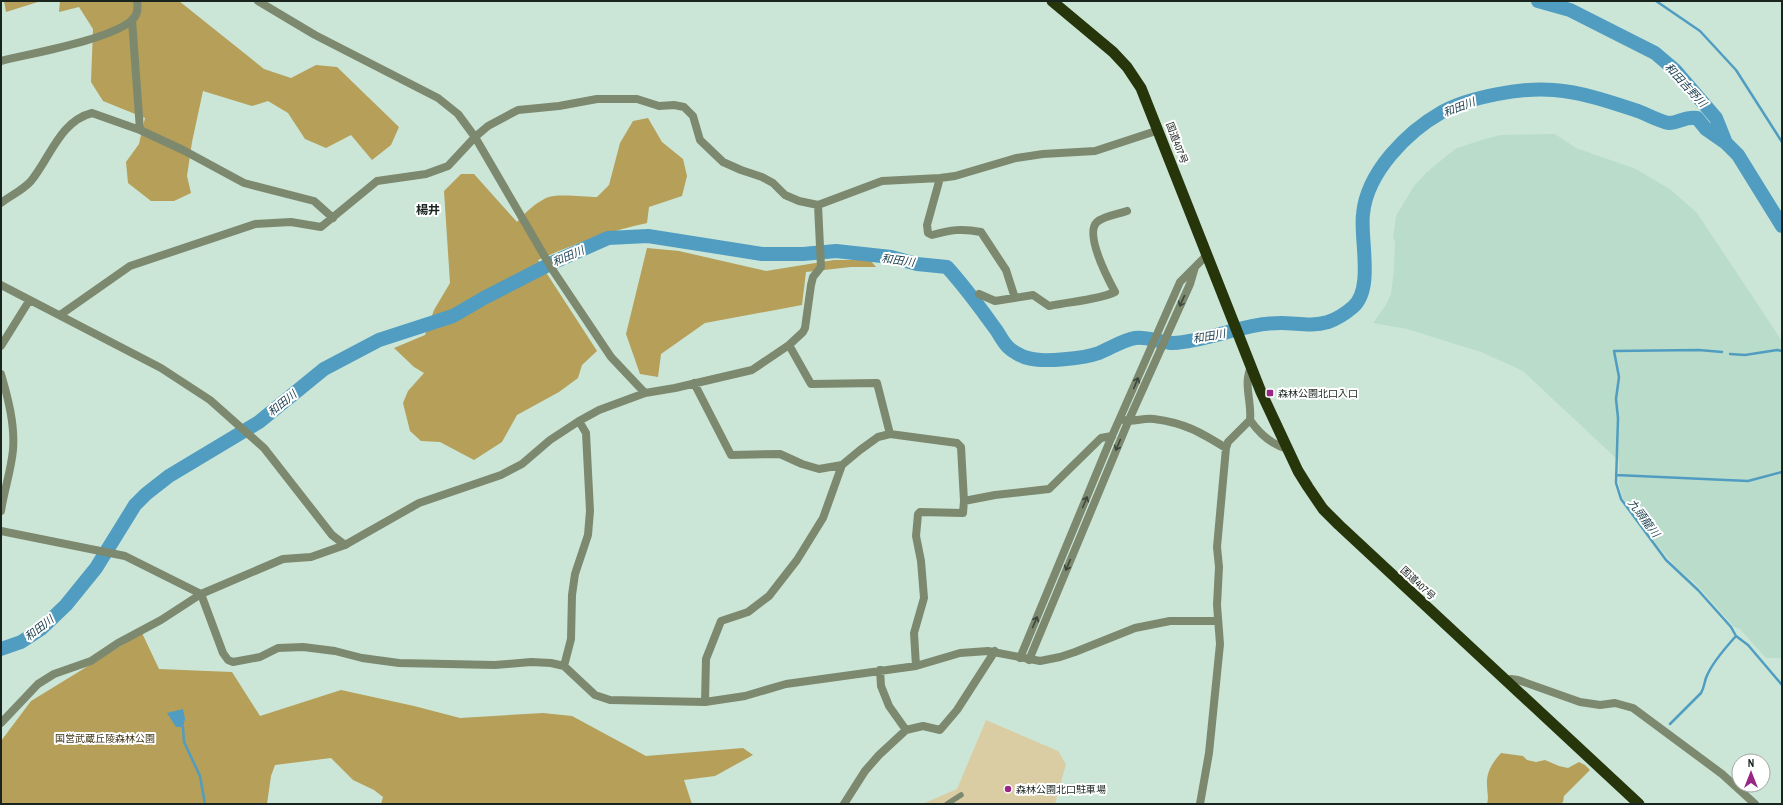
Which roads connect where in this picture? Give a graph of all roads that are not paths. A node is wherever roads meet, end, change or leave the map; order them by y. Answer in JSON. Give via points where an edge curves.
{"nodes":[{"id":1,"x":138,"y":1,"type":"edge"},
{"id":2,"x":258,"y":1,"type":"edge"},
{"id":3,"x":1052,"y":1,"type":"edge"},
{"id":4,"x":132,"y":20,"type":"junction"},
{"id":5,"x":1,"y":61,"type":"edge"},
{"id":6,"x":140,"y":130,"type":"junction"},
{"id":7,"x":1159,"y":130,"type":"junction"},
{"id":8,"x":475,"y":137,"type":"junction"},
{"id":9,"x":940,"y":178,"type":"junction"},
{"id":10,"x":1,"y":203,"type":"edge"},
{"id":11,"x":818,"y":205,"type":"junction"},
{"id":12,"x":1127,"y":211,"type":"dead end"},
{"id":13,"x":333,"y":218,"type":"junction"},
{"id":14,"x":1207,"y":255,"type":"junction"},
{"id":15,"x":1,"y":285,"type":"edge"},
{"id":16,"x":979,"y":294,"type":"dead end"},
{"id":17,"x":1015,"y":298,"type":"junction"},
{"id":18,"x":29,"y":301,"type":"junction"},
{"id":19,"x":60,"y":315,"type":"junction"},
{"id":20,"x":789,"y":345,"type":"junction"},
{"id":21,"x":1,"y":346,"type":"edge"},
{"id":22,"x":1251,"y":367,"type":"junction"},
{"id":23,"x":1,"y":374,"type":"edge"},
{"id":24,"x":694,"y":383,"type":"junction"},
{"id":25,"x":645,"y":393,"type":"junction"},
{"id":26,"x":1124,"y":420,"type":"junction"},
{"id":27,"x":1250,"y":420,"type":"junction"},
{"id":28,"x":580,"y":421,"type":"junction"},
{"id":29,"x":890,"y":434,"type":"junction"},
{"id":30,"x":1112,"y":436,"type":"junction"},
{"id":31,"x":1226,"y":448,"type":"junction"},
{"id":32,"x":1288,"y":449,"type":"junction"},
{"id":33,"x":842,"y":465,"type":"junction"},
{"id":34,"x":964,"y":501,"type":"junction"},
{"id":35,"x":1,"y":511,"type":"edge"},
{"id":36,"x":1,"y":531,"type":"edge"},
{"id":37,"x":345,"y":545,"type":"junction"},
{"id":38,"x":201,"y":594,"type":"junction"},
{"id":39,"x":1218,"y":621,"type":"junction"},
{"id":40,"x":995,"y":651,"type":"junction"},
{"id":41,"x":1020,"y":658,"type":"junction"},
{"id":42,"x":1029,"y":660,"type":"junction"},
{"id":43,"x":564,"y":666,"type":"junction"},
{"id":44,"x":916,"y":666,"type":"junction"},
{"id":45,"x":880,"y":670,"type":"junction"},
{"id":46,"x":1506,"y":681,"type":"junction"},
{"id":47,"x":705,"y":702,"type":"junction"},
{"id":48,"x":1,"y":723,"type":"edge"},
{"id":49,"x":906,"y":730,"type":"junction"},
{"id":50,"x":961,"y":795,"type":"dead end"},
{"id":51,"x":844,"y":804,"type":"edge"},
{"id":52,"x":947,"y":804,"type":"edge"},
{"id":53,"x":1200,"y":804,"type":"edge"},
{"id":54,"x":1639,"y":804,"type":"edge"},
{"id":55,"x":1756,"y":804,"type":"edge"}],
"edges":[{"from":1,"to":4,"type":"street","via":[[138,10]]},
{"from":2,"to":8,"type":"street","via":[[315,35],[438,98],[458,114]]},
{"from":3,"to":7,"type":"highway","name":"国道407号","via":[[1113,52],[1127,67],[1141,88]]},
{"from":4,"to":5,"type":"street","via":[[114,30],[85,40]]},
{"from":4,"to":6,"type":"street"},
{"from":6,"to":10,"type":"street","via":[[92,113],[86,114],[64,131],[21,191]]},
{"from":6,"to":13,"type":"street","via":[[244,183],[314,201]]},
{"from":7,"to":9,"type":"street","via":[[1095,151],[1016,158]]},
{"from":7,"to":14,"type":"highway","name":"国道407号"},
{"from":8,"to":11,"type":"street","via":[[488,126],[518,110],[597,99],[637,99],[659,106],[674,105],[684,107],[693,116],[700,140],[723,162],[762,177],[773,183],[785,195]]},
{"from":8,"to":13,"type":"street","via":[[448,166],[426,174],[377,181]]},
{"from":8,"to":25,"type":"street","via":[[552,268],[611,357]]},
{"from":9,"to":11,"type":"street","via":[[882,181]]},
{"from":9,"to":17,"type":"street","via":[[927,225],[928,233],[932,236],[954,229],[981,232],[1006,270]]},
{"from":11,"to":20,"type":"street","via":[[821,267],[813,277],[805,328]]},
{"from":12,"to":17,"type":"street","via":[[1097,222],[1094,228],[1097,257],[1115,292],[1101,298],[1049,306],[1033,295]]},
{"from":13,"to":19,"type":"street","via":[[321,227],[291,222],[255,224],[130,266]]},
{"from":14,"to":22,"type":"highway","name":"国道407号"},
{"from":14,"to":26,"type":"street","via":[[1196,264],[1190,284]]},
{"from":15,"to":18,"type":"street"},
{"from":16,"to":17,"type":"street","via":[[995,301]]},
{"from":18,"to":19,"type":"street"},
{"from":18,"to":21,"type":"street"},
{"from":19,"to":37,"type":"street","via":[[161,368],[215,404],[264,448],[332,534]]},
{"from":20,"to":24,"type":"street","via":[[752,370]]},
{"from":20,"to":29,"type":"street","via":[[811,384],[877,383]]},
{"from":22,"to":27,"type":"street","via":[[1247,375]]},
{"from":22,"to":32,"type":"highway","name":"国道407号"},
{"from":23,"to":35,"type":"street","via":[[13,427],[13,450]]},
{"from":24,"to":25,"type":"street"},
{"from":24,"to":33,"type":"street","via":[[731,454],[780,454],[819,469]]},
{"from":25,"to":28,"type":"street","via":[[618,402]]},
{"from":26,"to":30,"type":"street"},
{"from":26,"to":31,"type":"street","via":[[1152,418],[1178,424],[1196,429]]},
{"from":26,"to":42,"type":"street","one_way":true},
{"from":27,"to":31,"type":"street","via":[[1228,442]]},
{"from":27,"to":32,"type":"street","via":[[1277,446]]},
{"from":28,"to":37,"type":"street","via":[[550,440],[522,464],[501,475],[419,503]]},
{"from":28,"to":43,"type":"street","via":[[586,433],[590,511],[588,535],[572,595],[571,639]]},
{"from":29,"to":33,"type":"street","via":[[878,437]]},
{"from":29,"to":34,"type":"street","via":[[956,444],[960,447]]},
{"from":30,"to":34,"type":"street","via":[[1101,438],[1049,489]]},
{"from":41,"to":30,"type":"street","one_way":true},
{"from":31,"to":39,"type":"street","via":[[1217,547]]},
{"from":32,"to":46,"type":"highway","name":"国道407号","via":[[1298,471],[1323,509]]},
{"from":33,"to":47,"type":"street","via":[[823,518],[797,560],[769,596],[748,612],[721,621],[706,659]]},
{"from":34,"to":44,"type":"street","via":[[963,514],[918,514],[916,536],[924,598],[914,633]]},
{"from":36,"to":38,"type":"street","via":[[126,556]]},
{"from":37,"to":38,"type":"street","via":[[310,557],[283,559]]},
{"from":38,"to":43,"type":"street","via":[[223,652],[228,660],[233,662],[260,658],[278,648],[302,647],[399,664],[495,666],[531,662]]},
{"from":38,"to":48,"type":"street","via":[[161,620],[118,642],[91,661],[54,674],[38,684]]},
{"from":39,"to":42,"type":"street","via":[[1170,621],[1135,628],[1060,657],[1040,661]]},
{"from":39,"to":53,"type":"street","via":[[1220,644],[1209,753]]},
{"from":40,"to":41,"type":"street"},
{"from":40,"to":44,"type":"street","via":[[960,653]]},
{"from":40,"to":49,"type":"street","via":[[957,710],[940,730],[923,726]]},
{"from":41,"to":42,"type":"street"},
{"from":43,"to":47,"type":"street","via":[[595,695],[610,700]]},
{"from":44,"to":45,"type":"street"},
{"from":45,"to":47,"type":"street","via":[[786,684],[745,696]]},
{"from":45,"to":49,"type":"street","via":[[881,686],[889,706]]},
{"from":46,"to":54,"type":"highway","name":"国道407号"},
{"from":46,"to":55,"type":"street","via":[[1518,680],[1580,702],[1600,705],[1615,703],[1633,708],[1722,774]]},
{"from":49,"to":51,"type":"street","via":[[879,755]]},
{"from":50,"to":52,"type":"street"}]}
